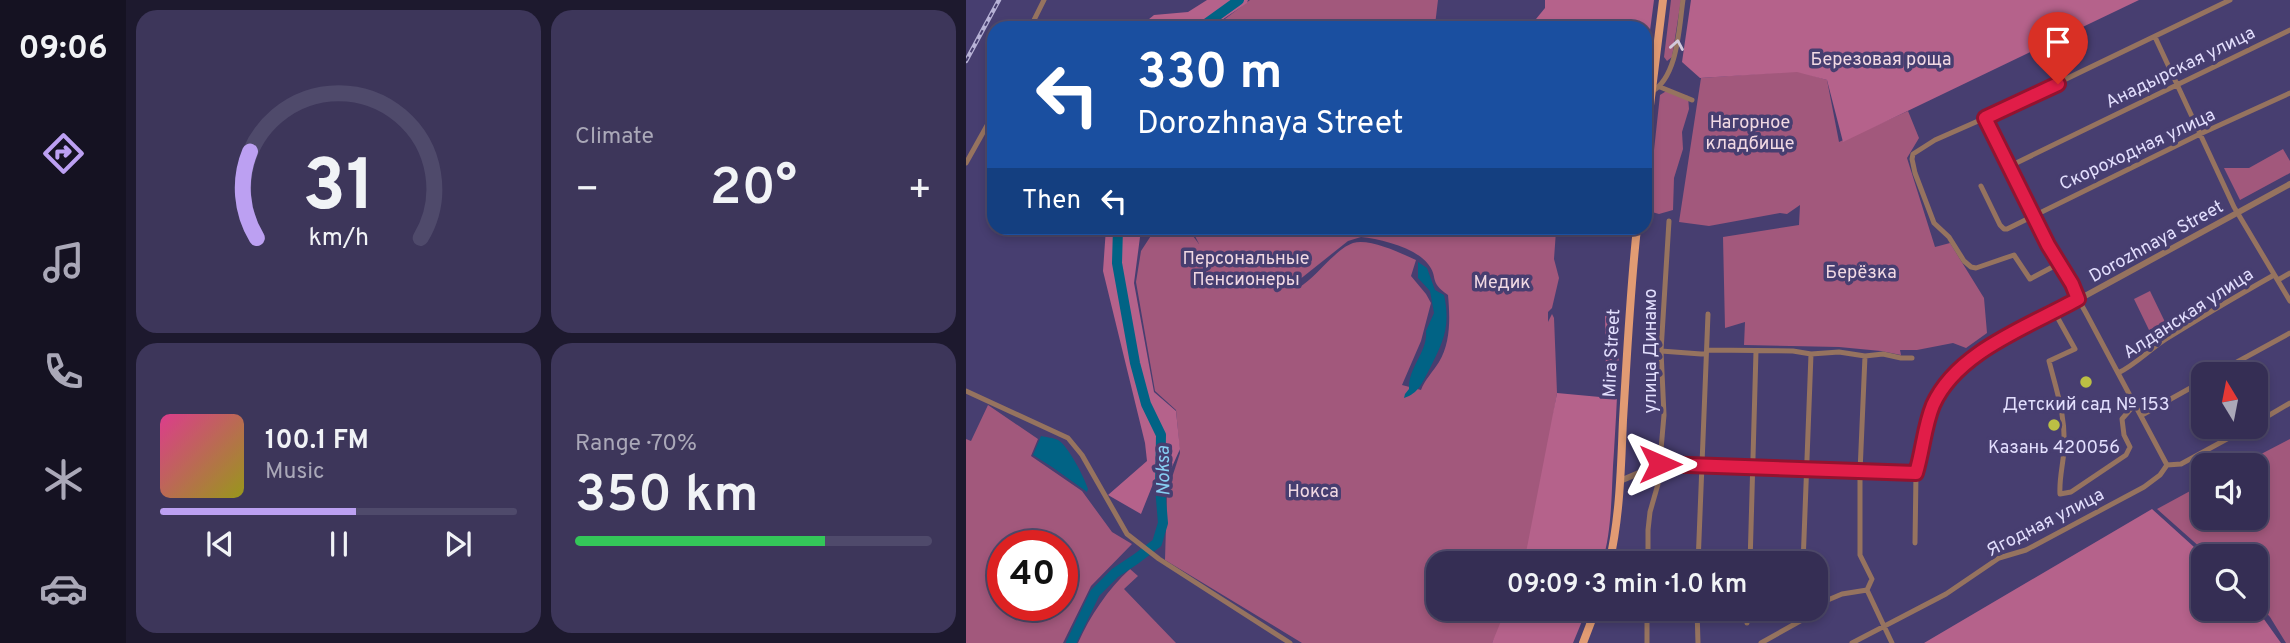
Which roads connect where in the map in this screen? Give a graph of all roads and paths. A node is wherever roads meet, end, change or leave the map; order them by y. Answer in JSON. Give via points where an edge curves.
{"nodes":[{"id":1,"x":1044,"y":0,"type":"edge"},
{"id":2,"x":1663,"y":0,"type":"edge"},
{"id":3,"x":1683,"y":0,"type":"edge"},
{"id":4,"x":2230,"y":0,"type":"edge"},
{"id":5,"x":1034,"y":21,"type":"edge"},
{"id":6,"x":2290,"y":30,"type":"edge"},
{"id":7,"x":2155,"y":37,"type":"junction"},
{"id":8,"x":1652,"y":84,"type":"edge"},
{"id":9,"x":2175,"y":84,"type":"junction"},
{"id":10,"x":1660,"y":87,"type":"junction"},
{"id":11,"x":1652,"y":91,"type":"edge"},
{"id":12,"x":2290,"y":93,"type":"edge"},
{"id":13,"x":1692,"y":100,"type":"dead end"},
{"id":14,"x":1985,"y":118,"type":"junction"},
{"id":15,"x":987,"y":126,"type":"edge"},
{"id":16,"x":2200,"y":134,"type":"junction"},
{"id":17,"x":966,"y":163,"type":"edge"},
{"id":18,"x":2008,"y":167,"type":"junction"},
{"id":19,"x":2290,"y":184,"type":"edge"},
{"id":20,"x":1981,"y":187,"type":"dead end"},
{"id":21,"x":2238,"y":212,"type":"junction"},
{"id":22,"x":2034,"y":215,"type":"junction"},
{"id":23,"x":1669,"y":221,"type":"dead end"},
{"id":24,"x":1636,"y":235,"type":"edge"},
{"id":25,"x":2060,"y":263,"type":"junction"},
{"id":26,"x":2290,"y":273,"type":"edge"},
{"id":27,"x":2276,"y":277,"type":"junction"},
{"id":28,"x":2078,"y":299,"type":"junction"},
{"id":29,"x":2290,"y":301,"type":"edge"},
{"id":30,"x":2055,"y":313,"type":"junction"},
{"id":31,"x":1708,"y":314,"type":"dead end"},
{"id":32,"x":2290,"y":333,"type":"edge"},
{"id":33,"x":1661,"y":351,"type":"junction"},
{"id":34,"x":1756,"y":351,"type":"junction"},
{"id":35,"x":1705,"y":354,"type":"junction"},
{"id":36,"x":1811,"y":354,"type":"junction"},
{"id":37,"x":1864,"y":356,"type":"junction"},
{"id":38,"x":1912,"y":358,"type":"dead end"},
{"id":39,"x":2237,"y":362,"type":"edge"},
{"id":40,"x":2118,"y":373,"type":"junction"},
{"id":41,"x":2191,"y":388,"type":"edge"},
{"id":42,"x":966,"y":391,"type":"edge"},
{"id":43,"x":2290,"y":403,"type":"edge"},
{"id":44,"x":2135,"y":404,"type":"junction"},
{"id":45,"x":2142,"y":415,"type":"junction"},
{"id":46,"x":2268,"y":416,"type":"edge"},
{"id":47,"x":2227,"y":439,"type":"edge"},
{"id":48,"x":1660,"y":464,"type":"junction"},
{"id":49,"x":1701,"y":464,"type":"junction"},
{"id":50,"x":2167,"y":465,"type":"junction"},
{"id":51,"x":1754,"y":468,"type":"junction"},
{"id":52,"x":1807,"y":471,"type":"junction"},
{"id":53,"x":1860,"y":472,"type":"junction"},
{"id":54,"x":1916,"y":473,"type":"junction"},
{"id":55,"x":1620,"y":481,"type":"junction"},
{"id":56,"x":1915,"y":542,"type":"dead end"},
{"id":57,"x":1611,"y":551,"type":"edge"},
{"id":58,"x":1648,"y":551,"type":"edge"},
{"id":59,"x":1698,"y":551,"type":"edge"},
{"id":60,"x":1751,"y":551,"type":"edge"},
{"id":61,"x":1804,"y":551,"type":"edge"},
{"id":62,"x":1867,"y":590,"type":"junction"},
{"id":63,"x":1828,"y":600,"type":"edge"},
{"id":64,"x":1591,"y":621,"type":"edge"},
{"id":65,"x":1647,"y":621,"type":"edge"},
{"id":66,"x":1697,"y":621,"type":"edge"},
{"id":67,"x":1800,"y":621,"type":"edge"},
{"id":68,"x":1884,"y":625,"type":"junction"},
{"id":69,"x":1290,"y":643,"type":"edge"},
{"id":70,"x":1583,"y":643,"type":"edge"},
{"id":71,"x":1647,"y":643,"type":"edge"},
{"id":72,"x":1698,"y":643,"type":"edge"},
{"id":73,"x":1761,"y":643,"type":"edge"},
{"id":74,"x":1852,"y":643,"type":"edge"},
{"id":75,"x":1892,"y":643,"type":"edge"}],
"edges":[{"from":1,"to":5,"type":"street"},
{"from":2,"to":8,"type":"main road"},
{"from":10,"to":3,"type":"street","one_way":true,"via":[[1674,59]]},
{"from":4,"to":7,"type":"street"},
{"from":6,"to":9,"type":"street","name":"Анадырская улица"},
{"from":7,"to":9,"type":"street"},
{"from":7,"to":14,"type":"street"},
{"from":9,"to":16,"type":"street"},
{"from":9,"to":18,"type":"street","name":"Анадырская улица"},
{"from":10,"to":11,"type":"street"},
{"from":10,"to":13,"type":"street"},
{"from":12,"to":16,"type":"street","name":"Скороходная улица"},
{"from":14,"to":18,"type":"street"},
{"from":14,"to":25,"type":"street","via":[[1913,154],[1915,173],[1934,223],[1971,267],[2014,255],[2030,279]]},
{"from":15,"to":17,"type":"street"},
{"from":16,"to":21,"type":"street"},
{"from":16,"to":22,"type":"street","name":"Скороходная улица"},
{"from":18,"to":22,"type":"street"},
{"from":19,"to":21,"type":"street","name":"Dorozhnaya Street"},
{"from":20,"to":22,"type":"street","name":"Скороходная улица","via":[[2004,229]]},
{"from":21,"to":27,"type":"street"},
{"from":21,"to":28,"type":"street","name":"Dorozhnaya Street"},
{"from":22,"to":25,"type":"street"},
{"from":23,"to":33,"type":"street","name":"улица Динамо"},
{"from":24,"to":55,"type":"main road","name":"Mira Street"},
{"from":25,"to":28,"type":"street"},
{"from":26,"to":27,"type":"street","name":"Алданская улица"},
{"from":27,"to":29,"type":"street"},
{"from":27,"to":40,"type":"street","name":"Алданская улица","via":[[2207,313]]},
{"from":28,"to":30,"type":"street","name":"Dorozhnaya Street"},
{"from":28,"to":40,"type":"street"},
{"from":30,"to":44,"type":"street","via":[[2075,349],[2049,362],[2063,416],[2060,494],[2071,492],[2126,455],[2130,447],[2122,419]]},
{"from":30,"to":54,"type":"street","name":"Dorozhnaya Street","via":[[1975,356],[1955,373],[1934,402]]},
{"from":31,"to":35,"type":"street"},
{"from":32,"to":39,"type":"street"},
{"from":33,"to":35,"type":"street"},
{"from":33,"to":48,"type":"street","name":"улица Динамо","via":[[1664,415]]},
{"from":34,"to":35,"type":"street","via":[[1708,350]]},
{"from":34,"to":36,"type":"street"},
{"from":34,"to":51,"type":"street"},
{"from":35,"to":49,"type":"street"},
{"from":36,"to":37,"type":"street"},
{"from":36,"to":52,"type":"street"},
{"from":37,"to":38,"type":"street"},
{"from":37,"to":53,"type":"street"},
{"from":40,"to":44,"type":"street"},
{"from":41,"to":45,"type":"street"},
{"from":42,"to":69,"type":"street","via":[[1068,438],[1127,534]]},
{"from":43,"to":46,"type":"street"},
{"from":44,"to":45,"type":"street"},
{"from":45,"to":50,"type":"street"},
{"from":47,"to":50,"type":"street","name":"Ягодная улица","via":[[2182,464]]},
{"from":48,"to":49,"type":"street"},
{"from":48,"to":55,"type":"street"},
{"from":48,"to":58,"type":"street","name":"улица Динамо","via":[[1650,512]]},
{"from":49,"to":51,"type":"street"},
{"from":49,"to":59,"type":"street"},
{"from":50,"to":68,"type":"street","name":"Ягодная улица","via":[[2144,487],[2026,550],[1999,558],[1946,594]]},
{"from":51,"to":52,"type":"street"},
{"from":51,"to":60,"type":"street"},
{"from":52,"to":53,"type":"street"},
{"from":52,"to":61,"type":"street"},
{"from":53,"to":54,"type":"street"},
{"from":53,"to":62,"type":"street","via":[[1860,555],[1872,579]]},
{"from":54,"to":56,"type":"street"},
{"from":55,"to":57,"type":"main road","name":"Mira Street"},
{"from":62,"to":63,"type":"street"},
{"from":62,"to":68,"type":"street"},
{"from":64,"to":70,"type":"main road"},
{"from":65,"to":71,"type":"street"},
{"from":66,"to":72,"type":"street"},
{"from":67,"to":73,"type":"street"},
{"from":68,"to":74,"type":"street","name":"Ягодная улица"},
{"from":68,"to":75,"type":"street"}]}
